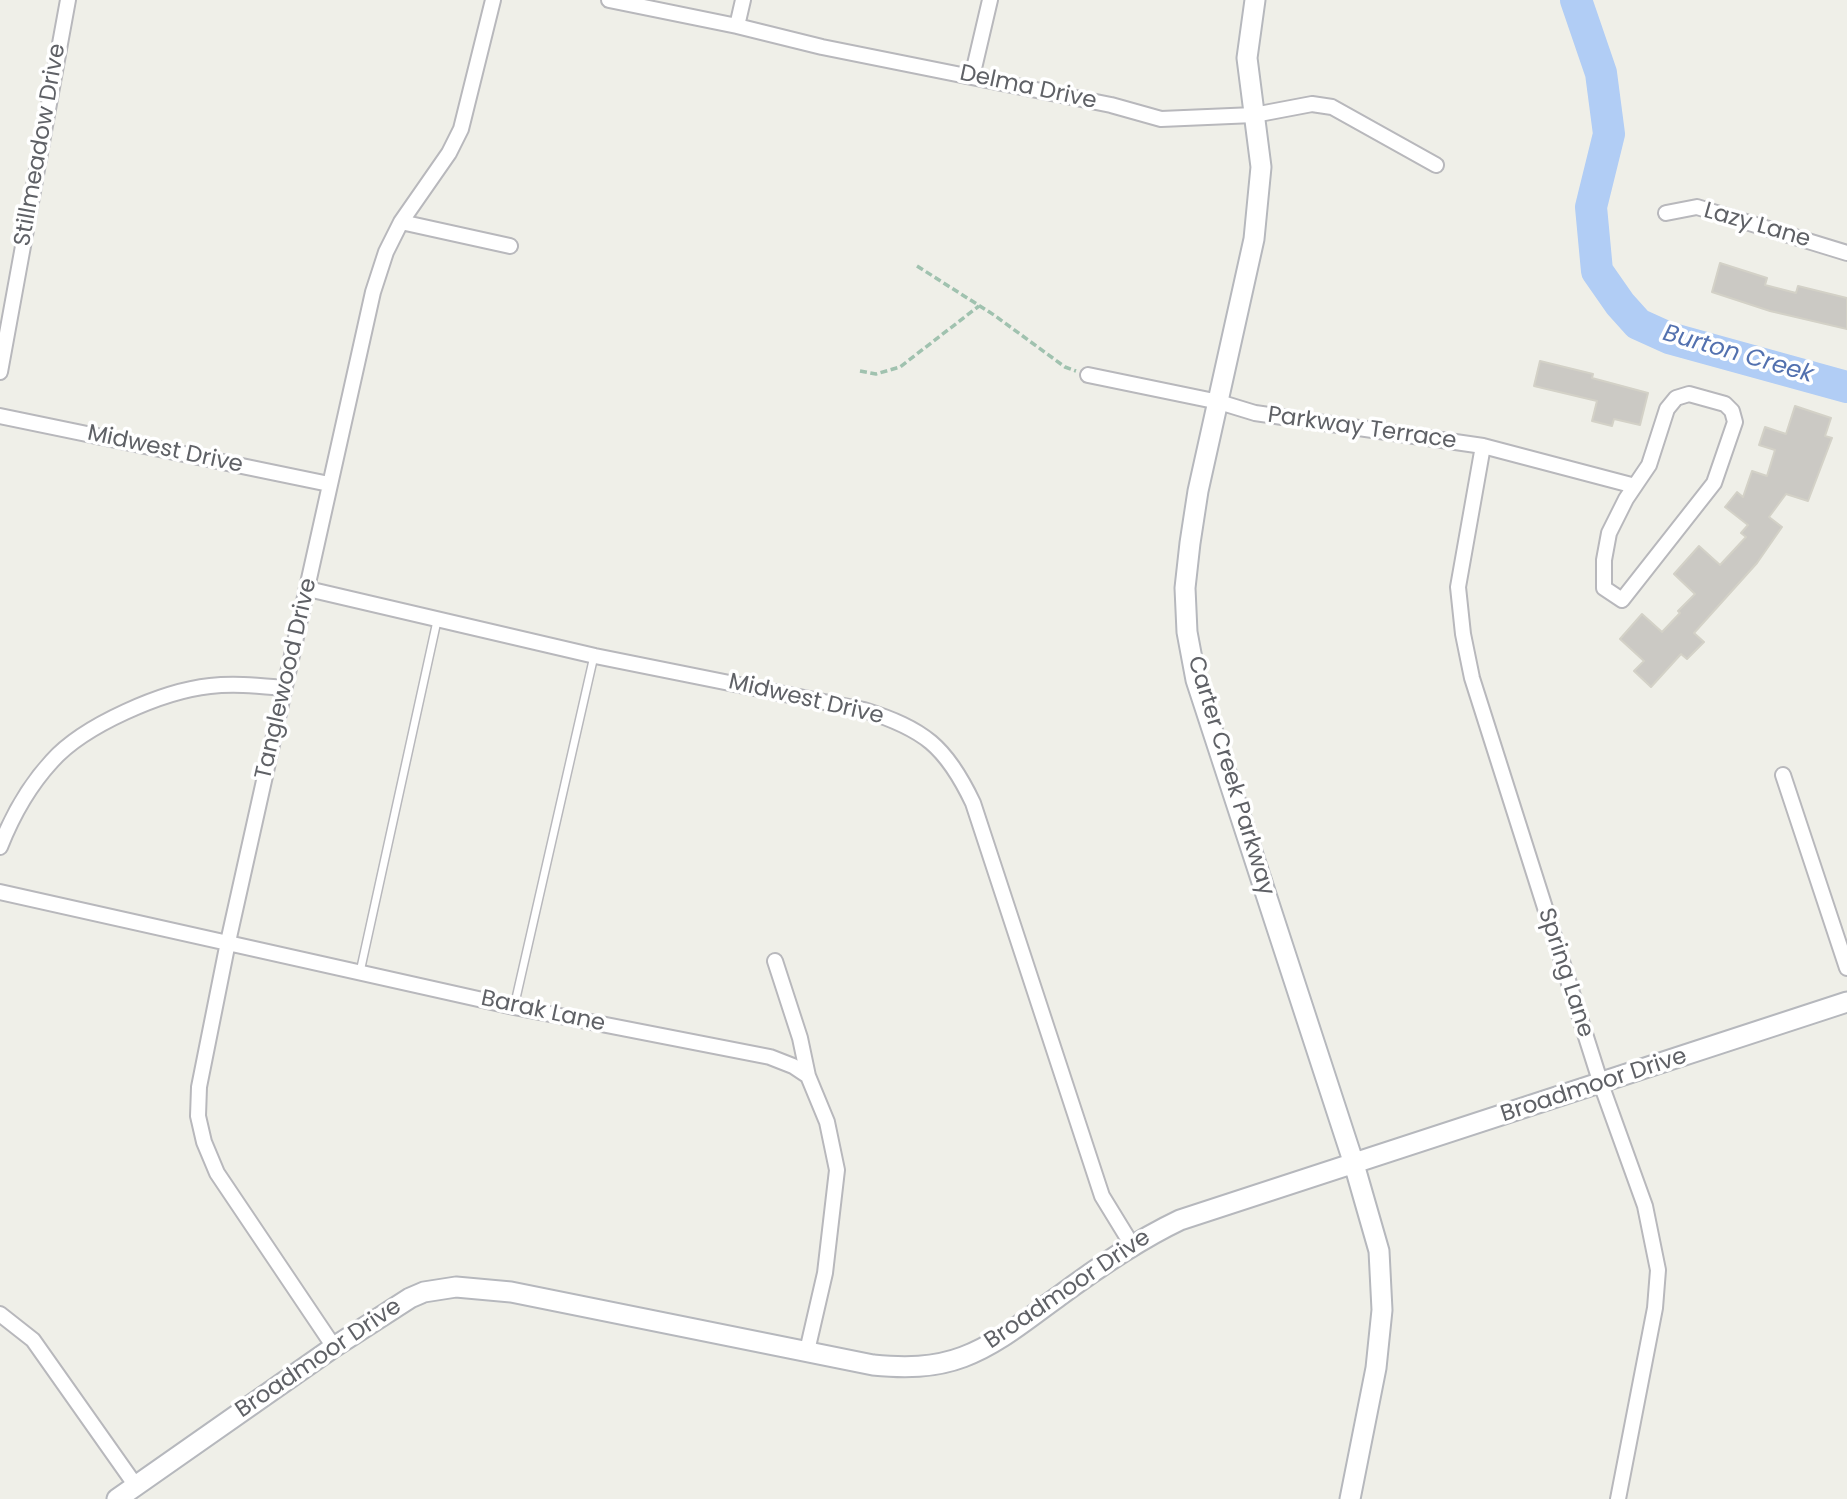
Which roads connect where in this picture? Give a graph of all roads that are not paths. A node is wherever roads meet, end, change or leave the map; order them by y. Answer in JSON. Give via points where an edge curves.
{"nodes":[{"id":1,"x":68,"y":0,"type":"edge"},
{"id":2,"x":493,"y":0,"type":"edge"},
{"id":3,"x":608,"y":0,"type":"edge"},
{"id":4,"x":743,"y":0,"type":"edge"},
{"id":5,"x":990,"y":0,"type":"edge"},
{"id":6,"x":1255,"y":0,"type":"edge"},
{"id":7,"x":737,"y":26,"type":"junction"},
{"id":8,"x":972,"y":76,"type":"junction"},
{"id":9,"x":1255,"y":115,"type":"junction"},
{"id":10,"x":1436,"y":165,"type":"dead end"},
{"id":11,"x":1666,"y":213,"type":"dead end"},
{"id":12,"x":401,"y":222,"type":"junction"},
{"id":13,"x":510,"y":246,"type":"dead end"},
{"id":14,"x":1847,"y":253,"type":"edge"},
{"id":15,"x":0,"y":372,"type":"edge"},
{"id":16,"x":1088,"y":375,"type":"road end"},
{"id":17,"x":1219,"y":402,"type":"junction"},
{"id":18,"x":0,"y":416,"type":"edge"},
{"id":19,"x":1483,"y":446,"type":"junction"},
{"id":20,"x":329,"y":484,"type":"junction"},
{"id":21,"x":1635,"y":486,"type":"junction"},
{"id":22,"x":308,"y":589,"type":"junction"},
{"id":23,"x":437,"y":621,"type":"junction"},
{"id":24,"x":595,"y":656,"type":"junction"},
{"id":25,"x":285,"y":688,"type":"junction"},
{"id":26,"x":1783,"y":775,"type":"dead end"},
{"id":27,"x":0,"y":847,"type":"edge"},
{"id":28,"x":0,"y":892,"type":"edge"},
{"id":29,"x":228,"y":942,"type":"junction"},
{"id":30,"x":775,"y":961,"type":"dead end"},
{"id":31,"x":1847,"y":968,"type":"edge"},
{"id":32,"x":360,"y":972,"type":"junction"},
{"id":33,"x":1847,"y":1002,"type":"edge"},
{"id":34,"x":514,"y":1007,"type":"junction"},
{"id":35,"x":808,"y":1076,"type":"junction"},
{"id":36,"x":1601,"y":1084,"type":"junction"},
{"id":37,"x":1354,"y":1164,"type":"junction"},
{"id":38,"x":1132,"y":1245,"type":"junction"},
{"id":39,"x":0,"y":1314,"type":"edge"},
{"id":40,"x":334,"y":1347,"type":"junction"},
{"id":41,"x":807,"y":1351,"type":"junction"},
{"id":42,"x":136,"y":1486,"type":"junction"},
{"id":43,"x":117,"y":1499,"type":"edge"},
{"id":44,"x":1350,"y":1499,"type":"edge"},
{"id":45,"x":1618,"y":1499,"type":"edge"}],
"edges":[{"from":1,"to":15,"type":"street","name":"Stillmeadow Drive"},
{"from":2,"to":12,"type":"street","name":"Tanglewood Drive","via":[[461,129]]},
{"from":3,"to":7,"type":"street","name":"Delma Drive"},
{"from":4,"to":7,"type":"street"},
{"from":5,"to":8,"type":"street"},
{"from":6,"to":9,"type":"street","name":"Carter Creek Parkway","via":[[1247,58]]},
{"from":7,"to":8,"type":"street","name":"Delma Drive"},
{"from":8,"to":9,"type":"street","name":"Delma Drive","via":[[1161,119]]},
{"from":9,"to":10,"type":"street","name":"Delma Drive","via":[[1312,104],[1332,107]]},
{"from":9,"to":17,"type":"street","name":"Carter Creek Parkway","via":[[1261,167],[1254,239]]},
{"from":11,"to":14,"type":"street","name":"Lazy Lane","via":[[1697,207]]},
{"from":12,"to":13,"type":"street"},
{"from":12,"to":20,"type":"street","name":"Tanglewood Drive","via":[[373,292]]},
{"from":16,"to":17,"type":"street","name":"Parkway Terrace"},
{"from":17,"to":19,"type":"street","name":"Parkway Terrace","via":[[1255,413]]},
{"from":17,"to":37,"type":"street","name":"Carter Creek Parkway","via":[[1190,543],[1187,632],[1196,680]]},
{"from":18,"to":20,"type":"street","name":"Midwest Drive"},
{"from":19,"to":21,"type":"street","name":"Parkway Terrace"},
{"from":19,"to":36,"type":"street","name":"Spring Lane","via":[[1458,587],[1463,634],[1472,678]]},
{"from":20,"to":22,"type":"street","name":"Tanglewood Drive"},
{"from":21,"to":21,"type":"street","via":[[1609,533],[1604,560],[1604,588],[1622,600],[1714,483],[1735,422],[1732,411],[1725,404],[1689,394],[1676,398],[1667,409],[1649,465]]},
{"from":22,"to":23,"type":"street","name":"Midwest Drive"},
{"from":22,"to":25,"type":"street","name":"Tanglewood Drive"},
{"from":23,"to":24,"type":"street","name":"Midwest Drive"},
{"from":23,"to":32,"type":"lane"},
{"from":24,"to":34,"type":"lane"},
{"from":24,"to":38,"type":"street","name":"Midwest Drive","via":[[864,710],[900,722],[932,742],[958,772],[972,803],[1102,1196]]},
{"from":25,"to":27,"type":"street","via":[[210,686],[123,713],[55,758],[18,806]]},
{"from":25,"to":29,"type":"street","name":"Tanglewood Drive"},
{"from":26,"to":31,"type":"street"},
{"from":28,"to":29,"type":"street","name":"Barak Lane"},
{"from":29,"to":32,"type":"street","name":"Barak Lane"},
{"from":29,"to":40,"type":"street","name":"Tanglewood Drive","via":[[199,1087],[198,1116],[204,1142],[217,1173]]},
{"from":30,"to":35,"type":"street"},
{"from":32,"to":34,"type":"street","name":"Barak Lane"},
{"from":33,"to":36,"type":"street","name":"Broadmoor Drive"},
{"from":34,"to":35,"type":"street","name":"Barak Lane","via":[[770,1057]]},
{"from":35,"to":41,"type":"street","via":[[827,1122],[837,1170],[825,1273]]},
{"from":36,"to":37,"type":"street","name":"Broadmoor Drive"},
{"from":36,"to":45,"type":"street","name":"Spring Lane","via":[[1645,1206],[1658,1270],[1655,1308]]},
{"from":37,"to":38,"type":"street","name":"Broadmoor Drive","via":[[1206,1210]]},
{"from":37,"to":44,"type":"street","name":"Carter Creek Parkway","via":[[1379,1251],[1382,1310],[1376,1368]]},
{"from":38,"to":41,"type":"street","name":"Broadmoor Drive","via":[[1000,1339],[961,1358],[893,1367]]},
{"from":39,"to":42,"type":"street","via":[[33,1340]]},
{"from":40,"to":41,"type":"street","name":"Broadmoor Drive","via":[[410,1298],[456,1287],[511,1292]]},
{"from":40,"to":42,"type":"street","name":"Broadmoor Drive"},
{"from":42,"to":43,"type":"street","name":"Broadmoor Drive"}]}
